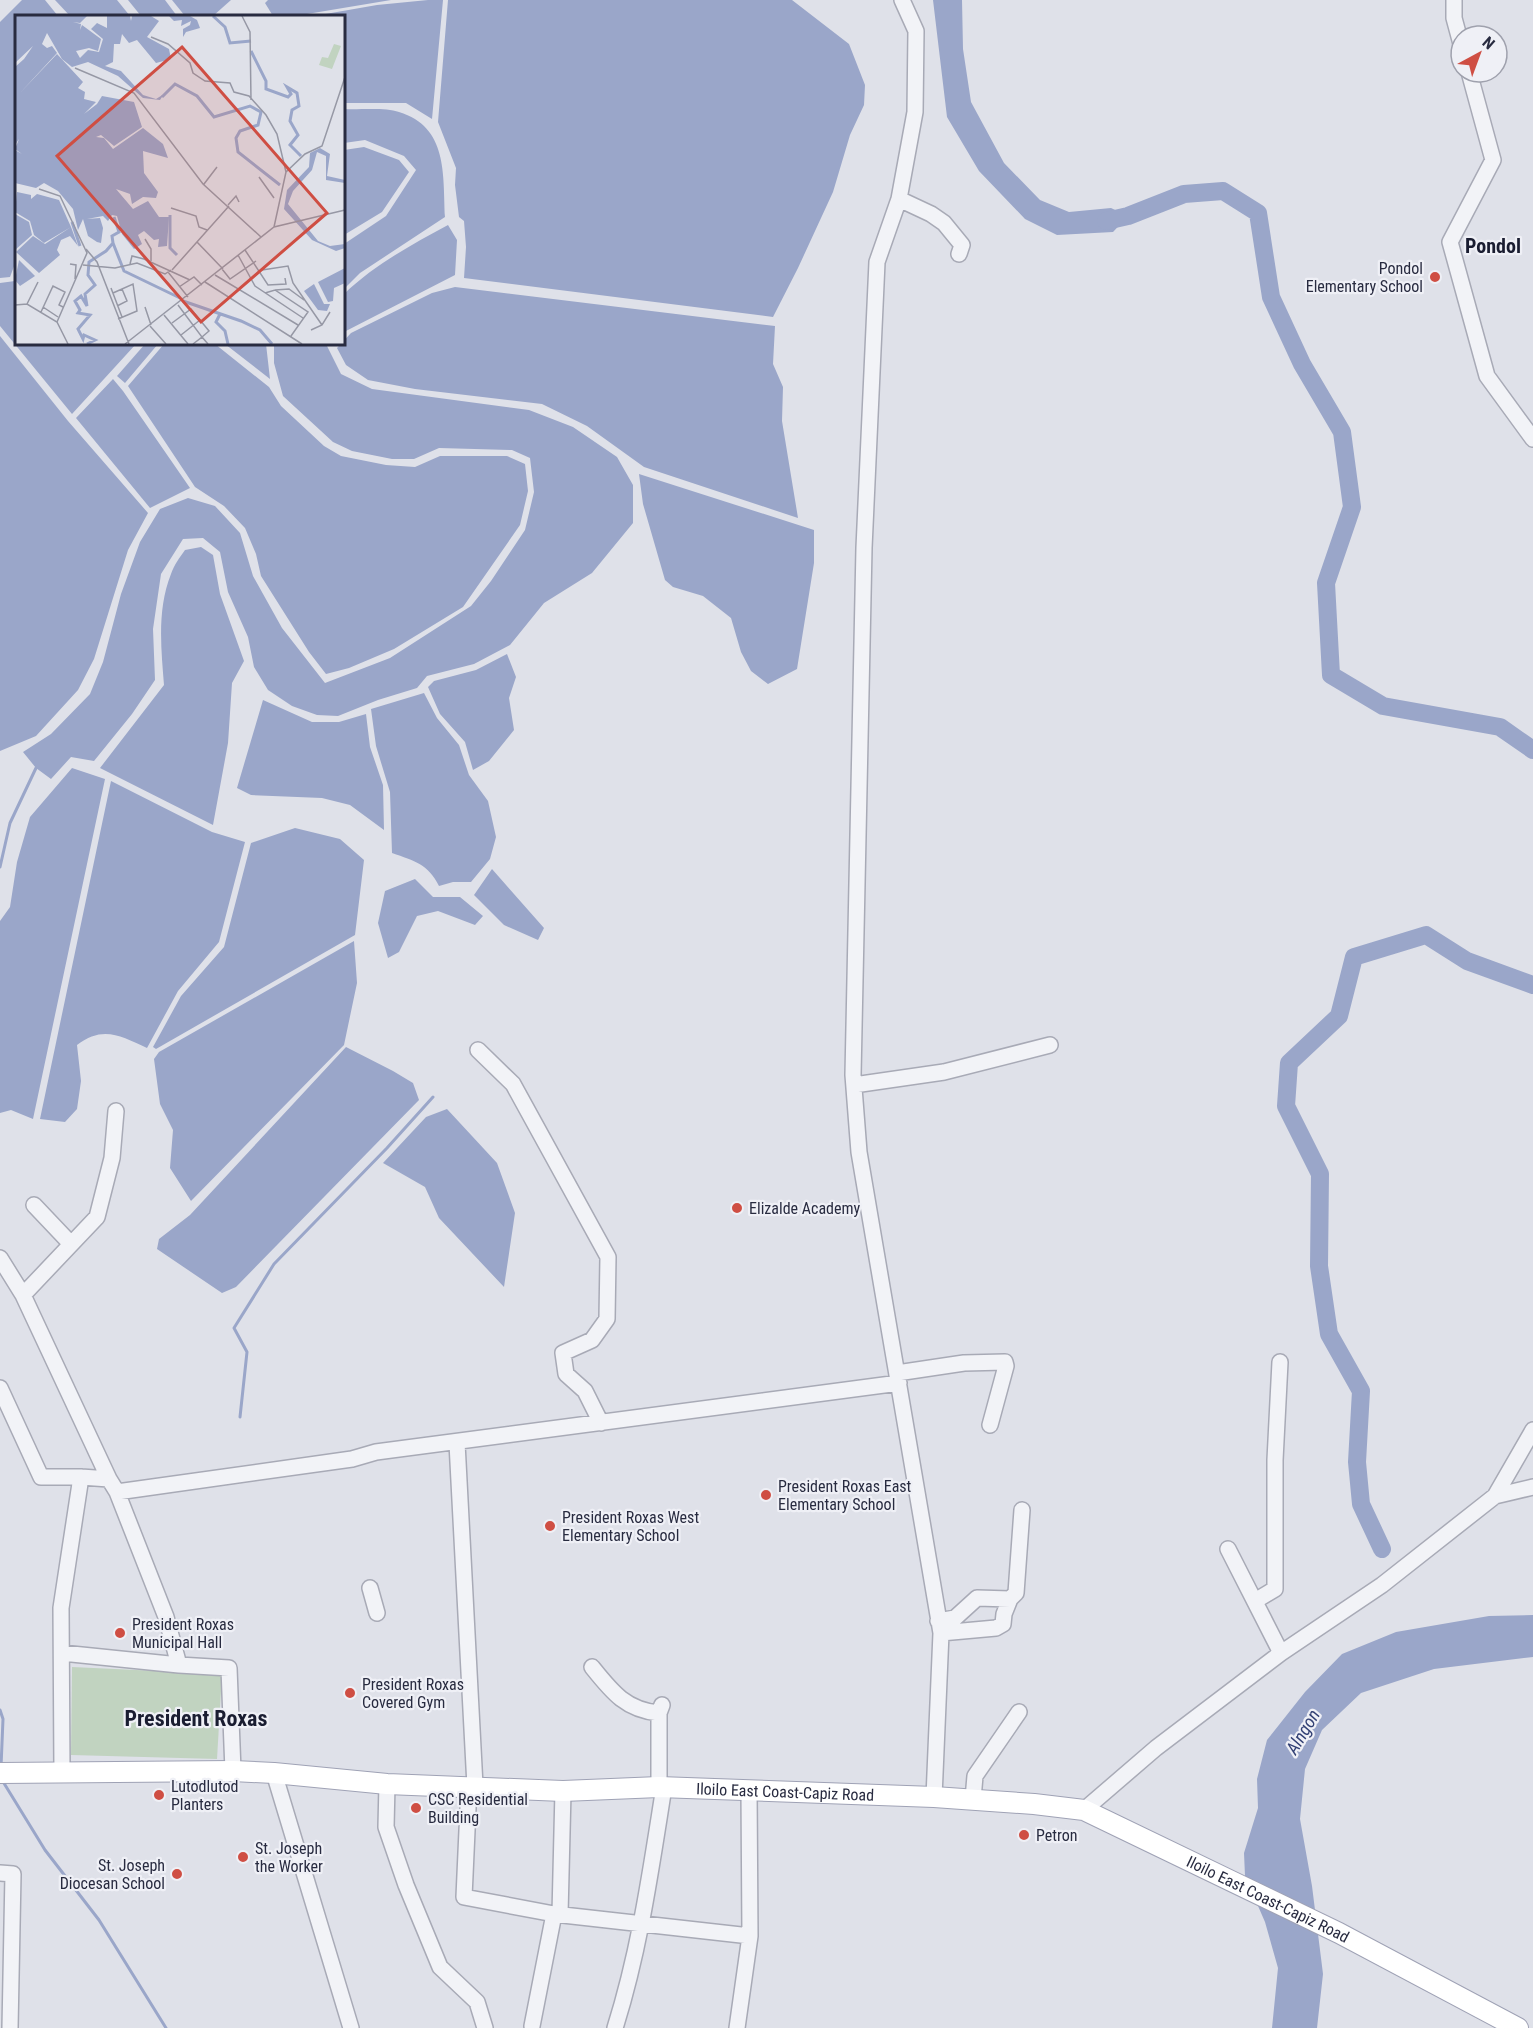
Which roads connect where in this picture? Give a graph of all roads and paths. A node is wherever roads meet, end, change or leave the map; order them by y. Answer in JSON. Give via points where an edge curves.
{"nodes":[{"id":1,"x":902,"y":0,"type":"edge"},
{"id":2,"x":1454,"y":0,"type":"edge"},
{"id":3,"x":1456,"y":24,"type":"edge"},
{"id":4,"x":1472,"y":84,"type":"edge"},
{"id":5,"x":899,"y":199,"type":"junction"},
{"id":6,"x":959,"y":254,"type":"dead end"},
{"id":7,"x":1533,"y":439,"type":"edge"},
{"id":8,"x":1050,"y":1045,"type":"dead end"},
{"id":9,"x":478,"y":1050,"type":"dead end"},
{"id":10,"x":854,"y":1085,"type":"junction"},
{"id":11,"x":116,"y":1112,"type":"dead end"},
{"id":12,"x":34,"y":1205,"type":"dead end"},
{"id":13,"x":71,"y":1244,"type":"junction"},
{"id":14,"x":0,"y":1258,"type":"edge"},
{"id":15,"x":23,"y":1294,"type":"junction"},
{"id":16,"x":1280,"y":1362,"type":"dead end"},
{"id":17,"x":898,"y":1378,"type":"junction"},
{"id":18,"x":0,"y":1388,"type":"edge"},
{"id":19,"x":601,"y":1423,"type":"junction"},
{"id":20,"x":990,"y":1425,"type":"dead end"},
{"id":21,"x":1533,"y":1430,"type":"edge"},
{"id":22,"x":457,"y":1443,"type":"junction"},
{"id":23,"x":81,"y":1477,"type":"junction"},
{"id":24,"x":113,"y":1485,"type":"junction"},
{"id":25,"x":1533,"y":1487,"type":"edge"},
{"id":26,"x":1494,"y":1496,"type":"junction"},
{"id":27,"x":1022,"y":1510,"type":"dead end"},
{"id":28,"x":1228,"y":1549,"type":"dead end"},
{"id":29,"x":370,"y":1588,"type":"dead end"},
{"id":30,"x":1010,"y":1599,"type":"junction"},
{"id":31,"x":1255,"y":1601,"type":"junction"},
{"id":32,"x":377,"y":1613,"type":"dead end"},
{"id":33,"x":939,"y":1627,"type":"junction"},
{"id":34,"x":62,"y":1653,"type":"junction"},
{"id":35,"x":1281,"y":1653,"type":"junction"},
{"id":36,"x":178,"y":1665,"type":"junction"},
{"id":37,"x":592,"y":1666,"type":"dead end"},
{"id":38,"x":1019,"y":1712,"type":"dead end"},
{"id":39,"x":4,"y":1772,"type":"edge"},
{"id":40,"x":62,"y":1772,"type":"junction"},
{"id":41,"x":233,"y":1772,"type":"junction"},
{"id":42,"x":274,"y":1773,"type":"junction"},
{"id":43,"x":387,"y":1784,"type":"junction"},
{"id":44,"x":472,"y":1786,"type":"junction"},
{"id":45,"x":661,"y":1787,"type":"junction"},
{"id":46,"x":749,"y":1790,"type":"junction"},
{"id":47,"x":563,"y":1791,"type":"junction"},
{"id":48,"x":934,"y":1797,"type":"junction"},
{"id":49,"x":973,"y":1799,"type":"junction"},
{"id":50,"x":1083,"y":1810,"type":"junction"},
{"id":51,"x":0,"y":1872,"type":"edge"},
{"id":52,"x":557,"y":1914,"type":"junction"},
{"id":53,"x":642,"y":1923,"type":"junction"},
{"id":54,"x":750,"y":1936,"type":"junction"},
{"id":55,"x":5,"y":2008,"type":"edge"},
{"id":56,"x":532,"y":2026,"type":"dead end"},
{"id":57,"x":10,"y":2028,"type":"edge"},
{"id":58,"x":351,"y":2028,"type":"edge"},
{"id":59,"x":485,"y":2028,"type":"edge"},
{"id":60,"x":615,"y":2028,"type":"edge"},
{"id":61,"x":737,"y":2028,"type":"edge"},
{"id":62,"x":1518,"y":2028,"type":"edge"}],
"edges":[{"from":1,"to":5,"type":"street","via":[[916,31],[915,112]]},
{"from":2,"to":3,"type":"street"},
{"from":4,"to":7,"type":"street","via":[[1493,160],[1450,242],[1487,376]]},
{"from":5,"to":6,"type":"street","via":[[944,223],[962,245]]},
{"from":5,"to":10,"type":"street","via":[[877,262],[864,548]]},
{"from":8,"to":10,"type":"street","via":[[944,1072]]},
{"from":9,"to":19,"type":"street","via":[[513,1084],[608,1257],[608,1318],[592,1340],[563,1353],[566,1374],[585,1391]]},
{"from":10,"to":17,"type":"street","via":[[859,1152]]},
{"from":11,"to":13,"type":"street","via":[[112,1158],[98,1217]]},
{"from":12,"to":13,"type":"street"},
{"from":13,"to":15,"type":"street"},
{"from":14,"to":15,"type":"street"},
{"from":15,"to":24,"type":"street"},
{"from":16,"to":31,"type":"street","via":[[1275,1589]]},
{"from":17,"to":19,"type":"street"},
{"from":17,"to":20,"type":"street","via":[[964,1363],[1005,1362]]},
{"from":17,"to":33,"type":"street"},
{"from":18,"to":23,"type":"street","via":[[41,1477]]},
{"from":19,"to":22,"type":"street"},
{"from":21,"to":26,"type":"street"},
{"from":22,"to":24,"type":"street","via":[[376,1452],[352,1459]]},
{"from":22,"to":44,"type":"street"},
{"from":23,"to":24,"type":"street"},
{"from":23,"to":34,"type":"street","via":[[61,1608]]},
{"from":24,"to":36,"type":"street","via":[[166,1617]]},
{"from":25,"to":26,"type":"street"},
{"from":26,"to":35,"type":"street","via":[[1382,1585]]},
{"from":27,"to":30,"type":"street","via":[[1016,1593]]},
{"from":28,"to":31,"type":"street"},
{"from":29,"to":32,"type":"street"},
{"from":30,"to":33,"type":"street","via":[[977,1598]]},
{"from":30,"to":33,"type":"street","via":[[1003,1624],[996,1628]]},
{"from":31,"to":35,"type":"street"},
{"from":33,"to":48,"type":"street"},
{"from":34,"to":36,"type":"street"},
{"from":34,"to":40,"type":"street"},
{"from":35,"to":50,"type":"street","via":[[1156,1748]]},
{"from":36,"to":41,"type":"street","via":[[229,1668]]},
{"from":37,"to":45,"type":"street","via":[[632,1708],[644,1712],[660,1709]]},
{"from":38,"to":49,"type":"street","via":[[975,1776]]},
{"from":39,"to":40,"type":"main road","name":"Iloilo East Coast-Capiz Road"},
{"from":40,"to":41,"type":"main road","name":"Iloilo East Coast-Capiz Road"},
{"from":41,"to":42,"type":"main road","name":"Iloilo East Coast-Capiz Road"},
{"from":42,"to":43,"type":"main road","name":"Iloilo East Coast-Capiz Road"},
{"from":42,"to":58,"type":"street"},
{"from":43,"to":44,"type":"main road","name":"Iloilo East Coast-Capiz Road"},
{"from":43,"to":59,"type":"street","via":[[386,1827],[406,1886],[440,1967],[477,2002]]},
{"from":44,"to":47,"type":"main road","name":"Iloilo East Coast-Capiz Road"},
{"from":44,"to":52,"type":"street","via":[[464,1898]]},
{"from":45,"to":46,"type":"main road","name":"Iloilo East Coast-Capiz Road"},
{"from":45,"to":47,"type":"main road","name":"Iloilo East Coast-Capiz Road"},
{"from":45,"to":53,"type":"street"},
{"from":46,"to":48,"type":"main road","name":"Iloilo East Coast-Capiz Road"},
{"from":46,"to":54,"type":"street"},
{"from":47,"to":52,"type":"street"},
{"from":48,"to":49,"type":"main road","name":"Iloilo East Coast-Capiz Road"},
{"from":49,"to":50,"type":"main road","name":"Iloilo East Coast-Capiz Road"},
{"from":50,"to":62,"type":"main road","name":"Iloilo East Coast-Capiz Road","via":[[1339,1933]]},
{"from":51,"to":55,"type":"street","via":[[13,1874]]},
{"from":52,"to":53,"type":"street"},
{"from":52,"to":56,"type":"street"},
{"from":53,"to":54,"type":"street"},
{"from":53,"to":60,"type":"street","via":[[630,1982]]},
{"from":54,"to":61,"type":"street"},
{"from":55,"to":57,"type":"street"}]}
